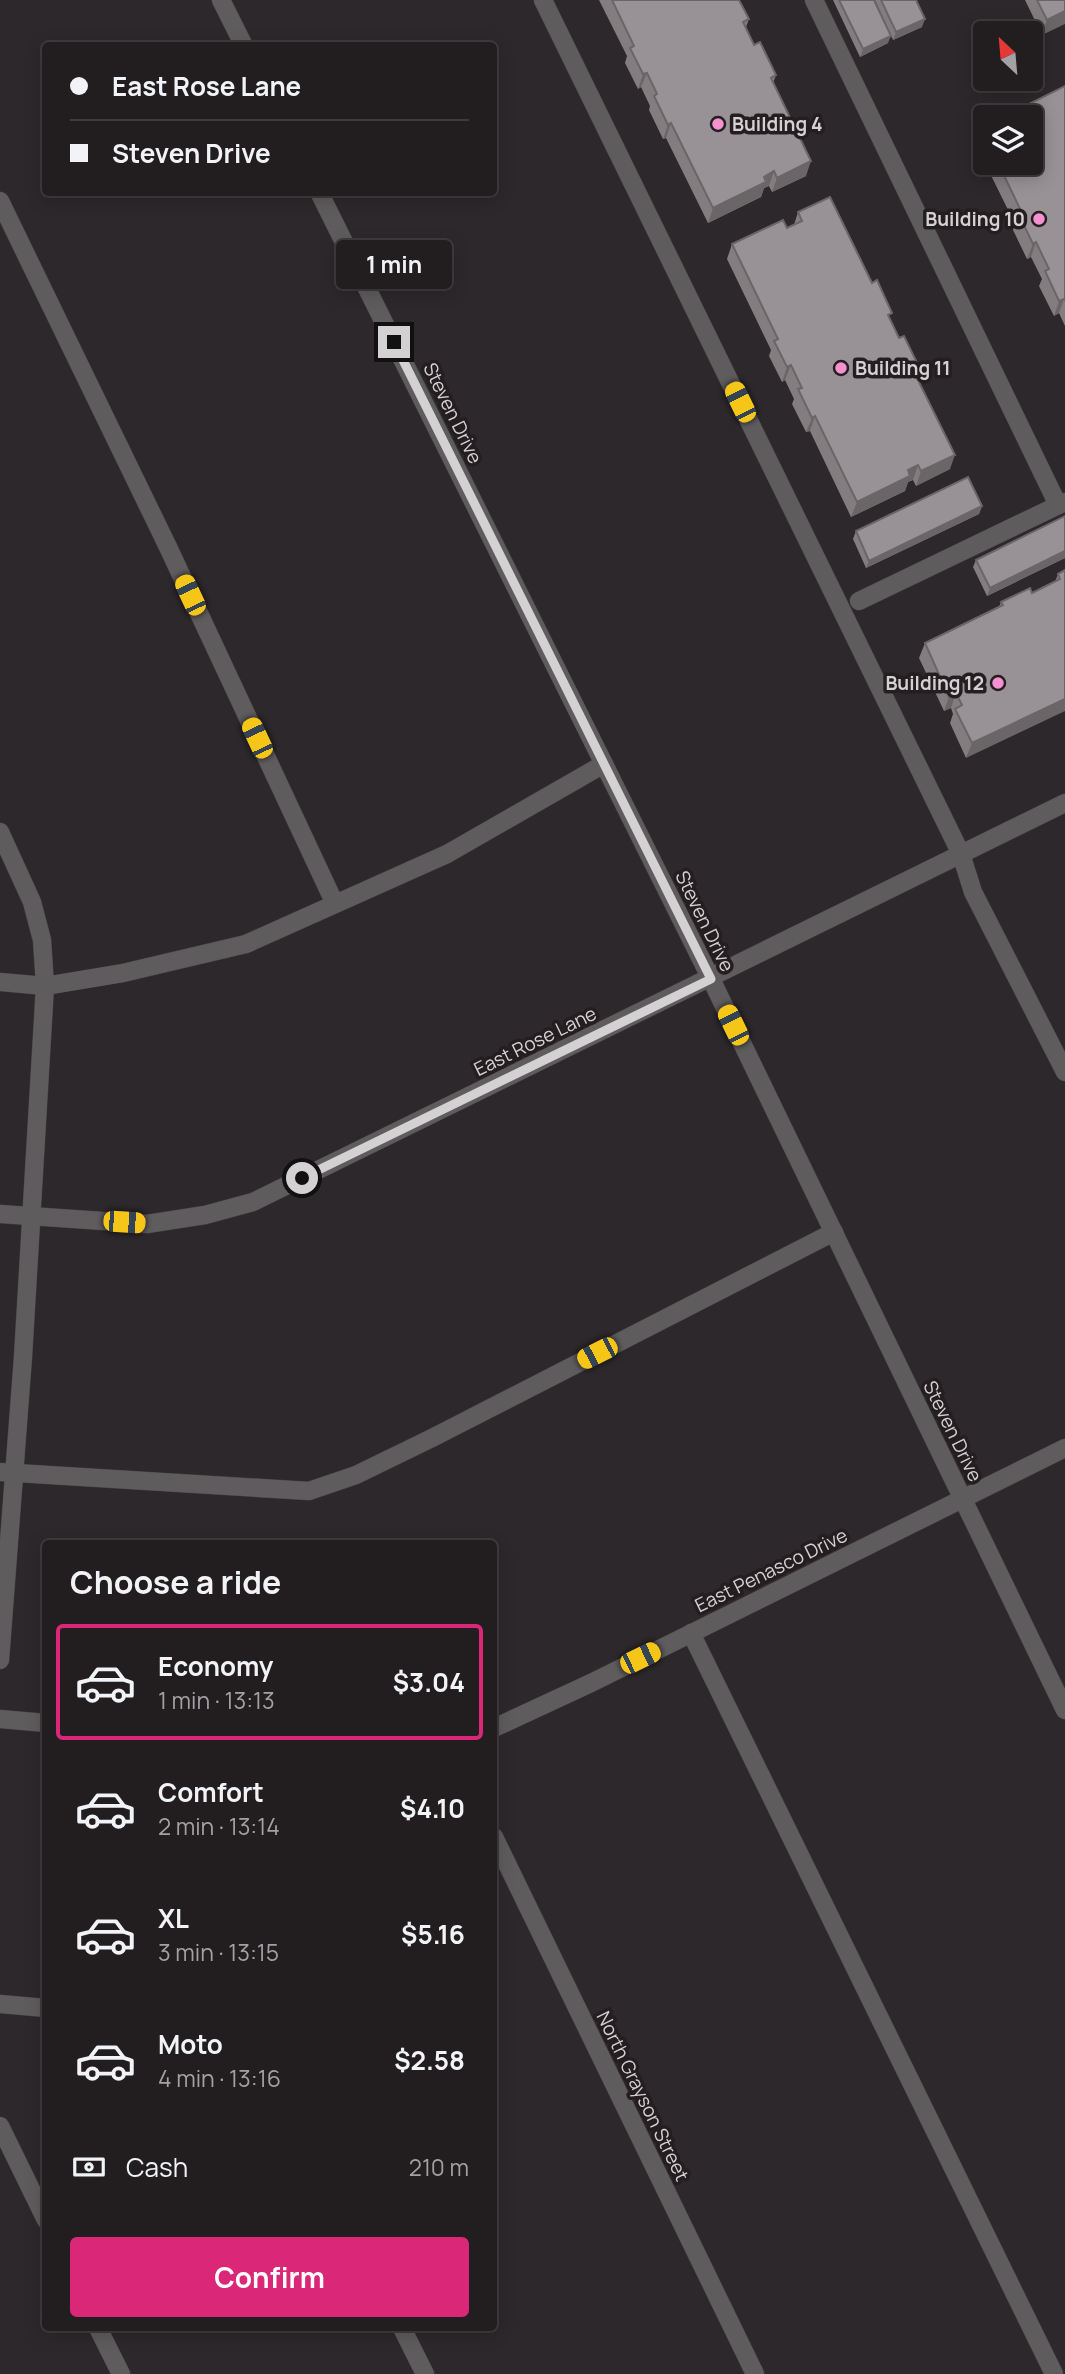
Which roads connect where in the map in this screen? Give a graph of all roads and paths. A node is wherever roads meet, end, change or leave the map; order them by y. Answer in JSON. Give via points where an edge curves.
{"nodes":[{"id":1,"x":221,"y":0,"type":"edge"},
{"id":2,"x":543,"y":0,"type":"edge"},
{"id":3,"x":814,"y":0,"type":"edge"},
{"id":4,"x":242,"y":42,"type":"edge"},
{"id":5,"x":321,"y":196,"type":"edge"},
{"id":6,"x":0,"y":201,"type":"edge"},
{"id":7,"x":1062,"y":504,"type":"edge"},
{"id":8,"x":859,"y":601,"type":"dead end"},
{"id":9,"x":604,"y":764,"type":"junction"},
{"id":10,"x":1065,"y":803,"type":"edge"},
{"id":11,"x":0,"y":832,"type":"edge"},
{"id":12,"x":961,"y":854,"type":"junction"},
{"id":13,"x":335,"y":904,"type":"junction"},
{"id":14,"x":711,"y":979,"type":"junction"},
{"id":15,"x":0,"y":982,"type":"edge"},
{"id":16,"x":45,"y":986,"type":"junction"},
{"id":17,"x":1065,"y":1072,"type":"edge"},
{"id":18,"x":0,"y":1213,"type":"edge"},
{"id":19,"x":31,"y":1216,"type":"junction"},
{"id":20,"x":834,"y":1232,"type":"junction"},
{"id":21,"x":1065,"y":1448,"type":"edge"},
{"id":22,"x":7,"y":1472,"type":"edge"},
{"id":23,"x":962,"y":1499,"type":"junction"},
{"id":24,"x":691,"y":1633,"type":"junction"},
{"id":25,"x":0,"y":1660,"type":"edge"},
{"id":26,"x":1065,"y":1710,"type":"edge"},
{"id":27,"x":0,"y":1719,"type":"edge"},
{"id":28,"x":42,"y":1723,"type":"edge"},
{"id":29,"x":497,"y":1727,"type":"edge"},
{"id":30,"x":497,"y":1843,"type":"edge"},
{"id":31,"x":0,"y":2004,"type":"edge"},
{"id":32,"x":42,"y":2008,"type":"edge"},
{"id":33,"x":0,"y":2126,"type":"edge"},
{"id":34,"x":42,"y":2212,"type":"edge"},
{"id":35,"x":100,"y":2331,"type":"edge"},
{"id":36,"x":404,"y":2331,"type":"edge"},
{"id":37,"x":121,"y":2374,"type":"edge"},
{"id":38,"x":425,"y":2374,"type":"edge"},
{"id":39,"x":755,"y":2374,"type":"edge"},
{"id":40,"x":1054,"y":2374,"type":"edge"}],
"edges":[{"from":1,"to":4,"type":"street"},
{"from":2,"to":12,"type":"street"},
{"from":3,"to":7,"type":"street"},
{"from":5,"to":9,"type":"street","name":"Steven Drive"},
{"from":6,"to":13,"type":"street"},
{"from":7,"to":8,"type":"street"},
{"from":9,"to":13,"type":"street","via":[[447,854]]},
{"from":9,"to":14,"type":"street","name":"Steven Drive"},
{"from":10,"to":12,"type":"street","name":"East Rose Lane"},
{"from":11,"to":16,"type":"street","via":[[32,902],[42,940]]},
{"from":12,"to":14,"type":"street","name":"East Rose Lane"},
{"from":12,"to":17,"type":"street","via":[[973,892]]},
{"from":13,"to":16,"type":"street","via":[[246,944]]},
{"from":14,"to":19,"type":"street","name":"East Rose Lane","via":[[253,1202],[147,1224]]},
{"from":14,"to":20,"type":"street","name":"Steven Drive"},
{"from":15,"to":16,"type":"street"},
{"from":16,"to":19,"type":"street"},
{"from":18,"to":19,"type":"street","name":"East Rose Lane"},
{"from":19,"to":22,"type":"street"},
{"from":20,"to":22,"type":"street","via":[[432,1438],[356,1475],[309,1491]]},
{"from":20,"to":23,"type":"street","name":"Steven Drive"},
{"from":21,"to":23,"type":"street","name":"East Penasco Drive"},
{"from":22,"to":25,"type":"street"},
{"from":23,"to":24,"type":"street","name":"East Penasco Drive"},
{"from":23,"to":26,"type":"street","name":"Steven Drive"},
{"from":24,"to":29,"type":"street","name":"East Penasco Drive"},
{"from":24,"to":40,"type":"street"},
{"from":27,"to":28,"type":"street"},
{"from":30,"to":39,"type":"street","name":"North Grayson Street"},
{"from":31,"to":32,"type":"street"},
{"from":33,"to":34,"type":"street"},
{"from":35,"to":37,"type":"street"},
{"from":36,"to":38,"type":"street"}]}
